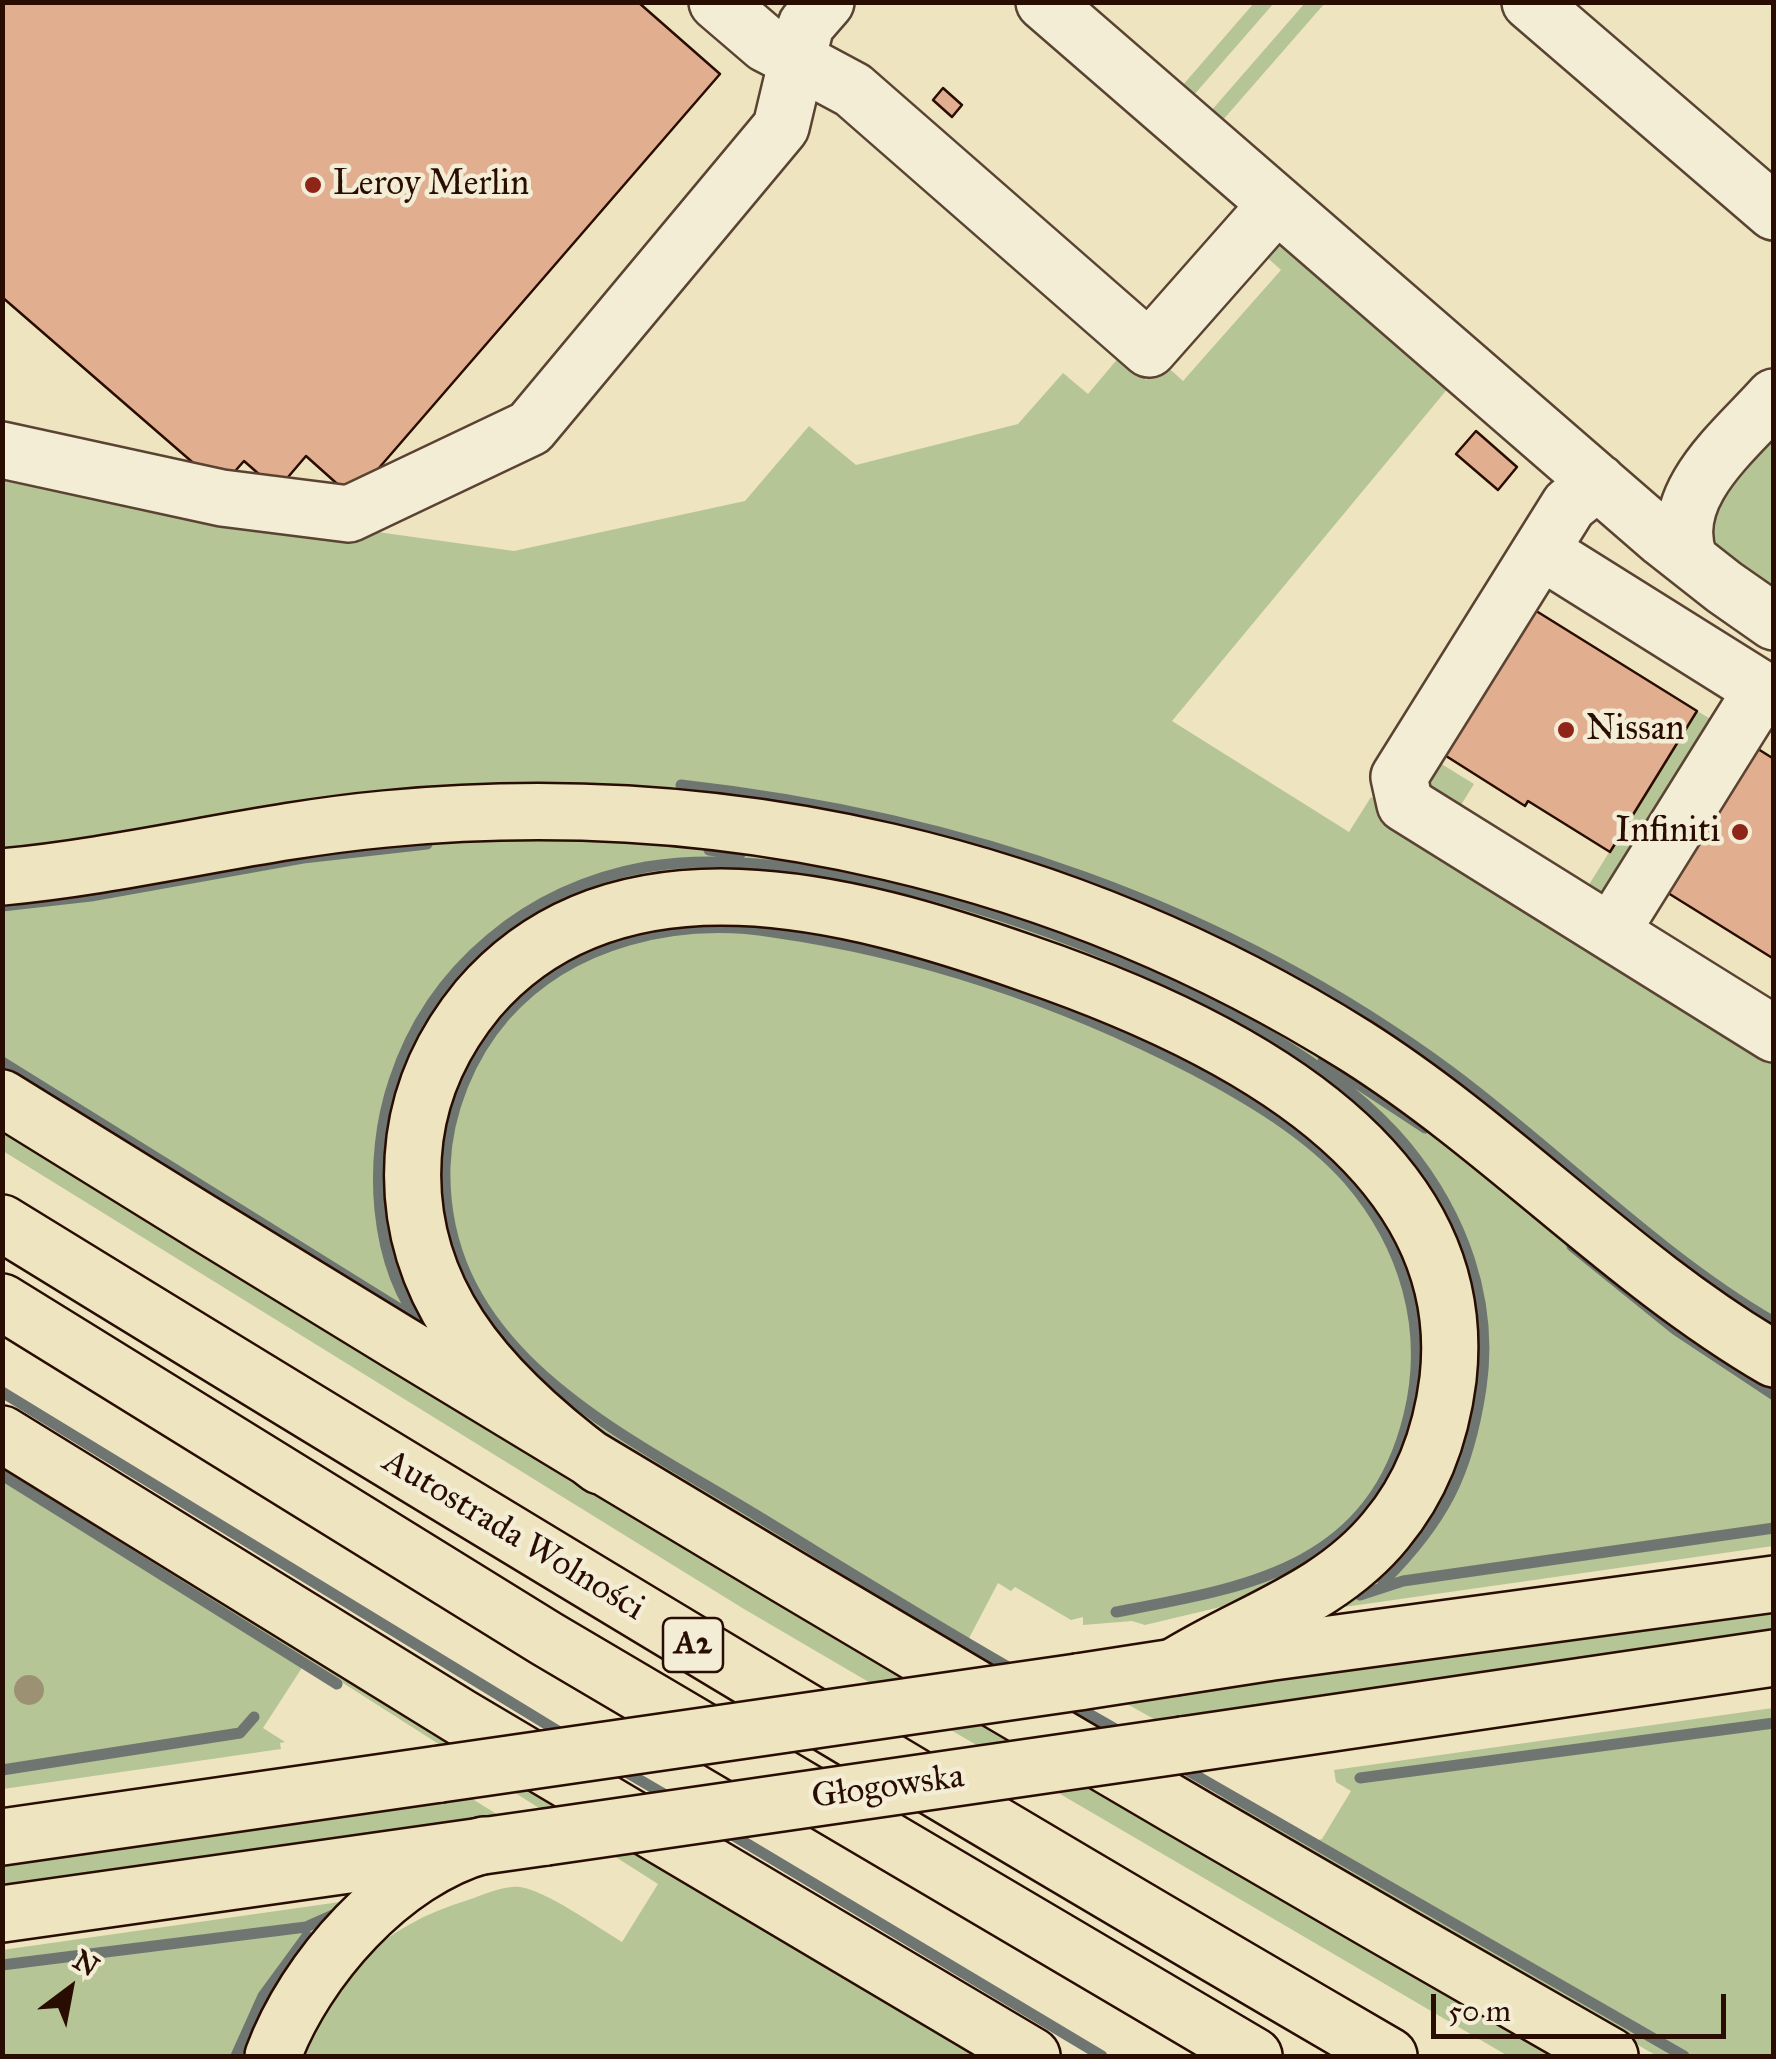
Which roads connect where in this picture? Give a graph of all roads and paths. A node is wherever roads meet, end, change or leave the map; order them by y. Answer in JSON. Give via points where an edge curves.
{"nodes":[{"id":1,"x":718,"y":2,"type":"edge"},
{"id":2,"x":826,"y":2,"type":"edge"},
{"id":3,"x":1044,"y":2,"type":"edge"},
{"id":4,"x":1530,"y":2,"type":"edge"},
{"id":5,"x":798,"y":60,"type":"junction"},
{"id":6,"x":1277,"y":204,"type":"junction"},
{"id":7,"x":1774,"y":212,"type":"edge"},
{"id":8,"x":1774,"y":397,"type":"edge"},
{"id":9,"x":2,"y":450,"type":"edge"},
{"id":10,"x":1598,"y":482,"type":"junction"},
{"id":11,"x":1541,"y":550,"type":"junction"},
{"id":12,"x":1690,"y":560,"type":"junction"},
{"id":13,"x":1774,"y":622,"type":"edge"},
{"id":14,"x":1768,"y":693,"type":"edge"},
{"id":15,"x":2,"y":877,"type":"edge"},
{"id":16,"x":1611,"y":932,"type":"junction"},
{"id":17,"x":1774,"y":1034,"type":"edge"},
{"id":18,"x":2,"y":1098,"type":"edge"},
{"id":19,"x":2,"y":1223,"type":"edge"},
{"id":20,"x":2,"y":1302,"type":"edge"},
{"id":21,"x":1774,"y":1359,"type":"edge"},
{"id":22,"x":2,"y":1434,"type":"edge"},
{"id":23,"x":600,"y":1466,"type":"junction"},
{"id":24,"x":1774,"y":1584,"type":"edge"},
{"id":25,"x":1774,"y":1658,"type":"edge"},
{"id":26,"x":1174,"y":1666,"type":"junction"},
{"id":27,"x":2,"y":1837,"type":"edge"},
{"id":28,"x":484,"y":1845,"type":"junction"},
{"id":29,"x":2,"y":1914,"type":"edge"},
{"id":30,"x":274,"y":2056,"type":"edge"},
{"id":31,"x":1032,"y":2056,"type":"edge"},
{"id":32,"x":1254,"y":2056,"type":"edge"},
{"id":33,"x":1389,"y":2056,"type":"edge"},
{"id":34,"x":1610,"y":2056,"type":"edge"}],
"edges":[{"from":1,"to":5,"type":"lane","via":[[766,44]]},
{"from":2,"to":5,"type":"lane","via":[[806,25]]},
{"from":3,"to":6,"type":"lane"},
{"from":4,"to":7,"type":"lane"},
{"from":5,"to":6,"type":"lane","via":[[852,90],[1149,349]]},
{"from":5,"to":9,"type":"lane","via":[[781,127],[530,428],[349,514],[222,498]]},
{"from":6,"to":10,"type":"lane"},
{"from":8,"to":12,"type":"lane","via":[[1692,492],[1683,530]]},
{"from":10,"to":11,"type":"lane","via":[[1569,506]]},
{"from":10,"to":12,"type":"lane"},
{"from":11,"to":14,"type":"lane"},
{"from":11,"to":16,"type":"lane","via":[[1399,777],[1405,804]]},
{"from":12,"to":13,"type":"lane"},
{"from":14,"to":16,"type":"lane"},
{"from":15,"to":21,"type":"main road","via":[[346,823],[546,810],[710,819],[945,864],[1135,932],[1352,1044],[1464,1121],[1682,1298]]},
{"from":16,"to":17,"type":"lane"},
{"from":18,"to":23,"type":"main road"},
{"from":19,"to":33,"type":"main road","name":"Autostrada Wolności","number":"A2","via":[[482,1519]]},
{"from":20,"to":32,"type":"main road","name":"Autostrada Wolności","number":"A2","via":[[547,1639]]},
{"from":22,"to":31,"type":"main road","via":[[459,1716]]},
{"from":23,"to":26,"type":"main road","via":[[540,1421],[478,1353],[440,1298],[424,1256],[412,1182],[427,1087],[448,1040],[495,980],[545,940],[592,918],[637,905],[718,897],[882,918],[1066,976],[1249,1062],[1345,1132],[1405,1202],[1432,1254],[1446,1305],[1445,1404],[1409,1501],[1383,1534],[1321,1588]]},
{"from":23,"to":34,"type":"main road"},
{"from":24,"to":26,"type":"main road"},
{"from":25,"to":28,"type":"main road","name":"Głogowska","bridge":true},
{"from":26,"to":27,"type":"main road","bridge":true},
{"from":28,"to":29,"type":"main road","name":"Głogowska"},
{"from":28,"to":30,"type":"main road","via":[[414,1880],[359,1926],[305,1992]]}]}
